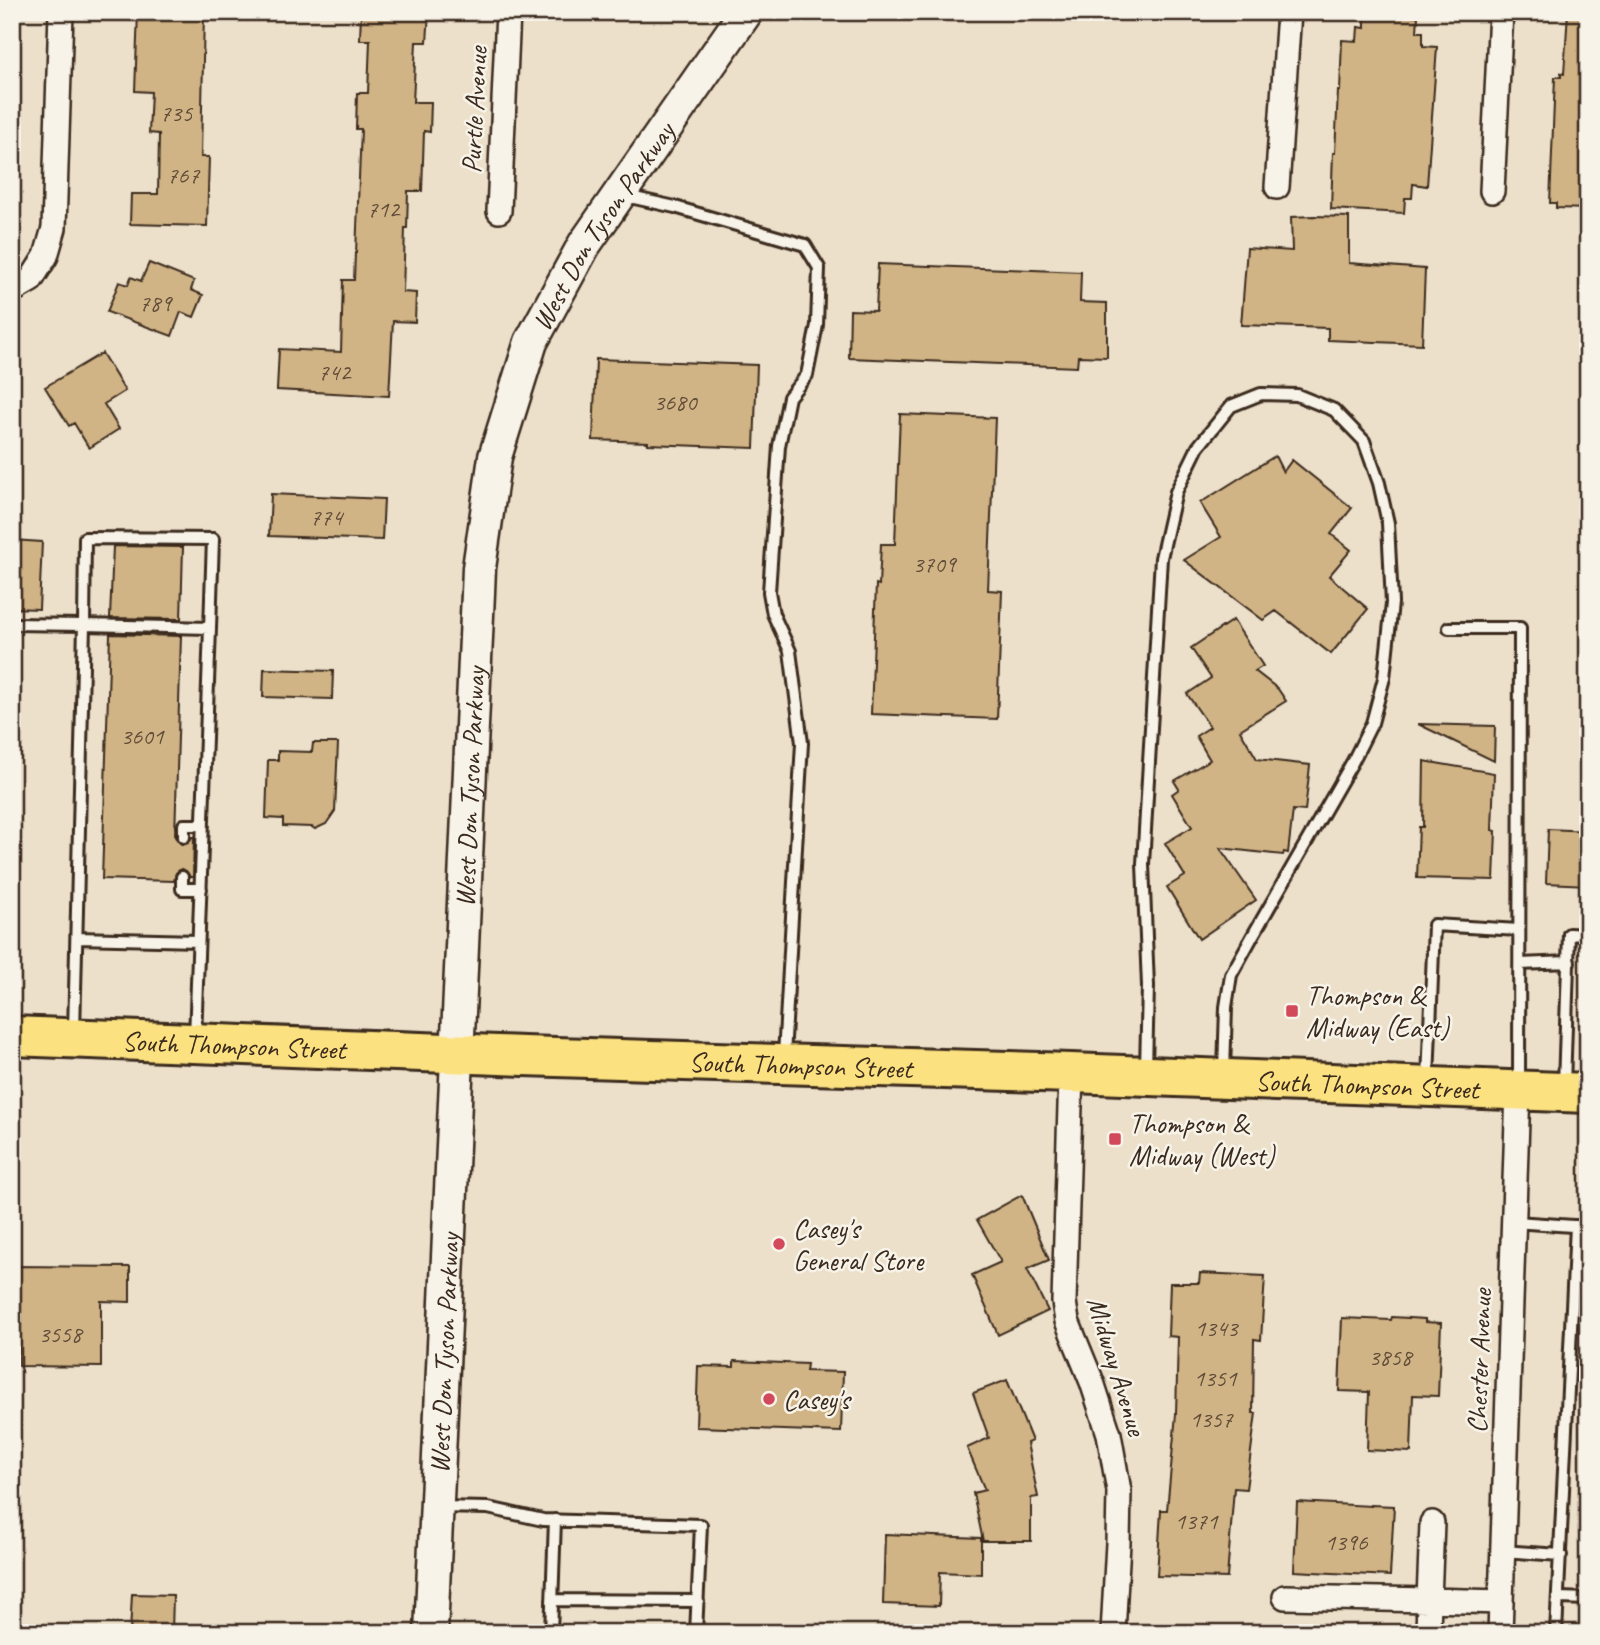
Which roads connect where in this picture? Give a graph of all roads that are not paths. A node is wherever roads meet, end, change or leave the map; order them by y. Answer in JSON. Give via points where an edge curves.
{"nodes":[{"id":1,"x":61,"y":12,"type":"edge"},
{"id":2,"x":508,"y":12,"type":"edge"},
{"id":3,"x":746,"y":12,"type":"edge"},
{"id":4,"x":1289,"y":12,"type":"edge"},
{"id":5,"x":1501,"y":12,"type":"edge"},
{"id":6,"x":1277,"y":187,"type":"dead end"},
{"id":7,"x":1492,"y":191,"type":"dead end"},
{"id":8,"x":619,"y":195,"type":"junction"},
{"id":9,"x":499,"y":211,"type":"dead end"},
{"id":10,"x":21,"y":286,"type":"edge"},
{"id":11,"x":12,"y":624,"type":"edge"},
{"id":12,"x":84,"y":625,"type":"junction"},
{"id":13,"x":210,"y":628,"type":"junction"},
{"id":14,"x":1449,"y":628,"type":"dead end"},
{"id":15,"x":203,"y":825,"type":"junction"},
{"id":16,"x":184,"y":837,"type":"dead end"},
{"id":17,"x":182,"y":877,"type":"dead end"},
{"id":18,"x":201,"y":890,"type":"junction"},
{"id":19,"x":1519,"y":930,"type":"junction"},
{"id":20,"x":1588,"y":935,"type":"edge"},
{"id":21,"x":77,"y":938,"type":"junction"},
{"id":22,"x":198,"y":942,"type":"junction"},
{"id":23,"x":1569,"y":962,"type":"junction"},
{"id":24,"x":1520,"y":964,"type":"junction"},
{"id":25,"x":12,"y":1036,"type":"edge"},
{"id":26,"x":74,"y":1038,"type":"junction"},
{"id":27,"x":195,"y":1044,"type":"junction"},
{"id":28,"x":457,"y":1053,"type":"junction"},
{"id":29,"x":784,"y":1064,"type":"junction"},
{"id":30,"x":1071,"y":1073,"type":"junction"},
{"id":31,"x":1145,"y":1076,"type":"junction"},
{"id":32,"x":1224,"y":1079,"type":"junction"},
{"id":33,"x":1428,"y":1087,"type":"junction"},
{"id":34,"x":1518,"y":1090,"type":"junction"},
{"id":35,"x":1576,"y":1093,"type":"edge"},
{"id":36,"x":1514,"y":1222,"type":"junction"},
{"id":37,"x":1582,"y":1227,"type":"edge"},
{"id":38,"x":436,"y":1507,"type":"junction"},
{"id":39,"x":555,"y":1520,"type":"junction"},
{"id":40,"x":1432,"y":1523,"type":"dead end"},
{"id":41,"x":1502,"y":1551,"type":"junction"},
{"id":42,"x":1561,"y":1555,"type":"junction"},
{"id":43,"x":1285,"y":1597,"type":"dead end"},
{"id":44,"x":1559,"y":1598,"type":"junction"},
{"id":45,"x":552,"y":1600,"type":"junction"},
{"id":46,"x":1429,"y":1600,"type":"junction"},
{"id":47,"x":1588,"y":1600,"type":"edge"},
{"id":48,"x":698,"y":1601,"type":"junction"},
{"id":49,"x":1501,"y":1602,"type":"junction"},
{"id":50,"x":551,"y":1620,"type":"junction"},
{"id":51,"x":695,"y":1630,"type":"edge"},
{"id":52,"x":431,"y":1633,"type":"edge"},
{"id":53,"x":551,"y":1633,"type":"edge"},
{"id":54,"x":560,"y":1633,"type":"edge"},
{"id":55,"x":1113,"y":1633,"type":"edge"},
{"id":56,"x":1428,"y":1633,"type":"edge"},
{"id":57,"x":1500,"y":1633,"type":"edge"},
{"id":58,"x":1556,"y":1633,"type":"edge"}],
"edges":[{"from":1,"to":10,"type":"street","via":[[54,228],[46,256]]},
{"from":2,"to":9,"type":"street","name":"Purtle Avenue"},
{"from":3,"to":8,"type":"main road","name":"West Don Tyson Parkway"},
{"from":4,"to":6,"type":"street"},
{"from":5,"to":7,"type":"street"},
{"from":8,"to":28,"type":"main road","name":"West Don Tyson Parkway","via":[[583,245],[531,342],[495,457],[479,568]]},
{"from":8,"to":29,"type":"lane","via":[[804,245],[819,268],[817,325],[807,375],[789,397],[779,446],[769,592],[773,614],[790,650],[802,743]]},
{"from":11,"to":12,"type":"lane"},
{"from":12,"to":13,"type":"lane"},
{"from":12,"to":13,"type":"lane","via":[[85,538],[213,539]]},
{"from":12,"to":21,"type":"lane"},
{"from":13,"to":15,"type":"lane"},
{"from":14,"to":19,"type":"lane","via":[[1520,628]]},
{"from":15,"to":16,"type":"lane","via":[[184,825]]},
{"from":15,"to":18,"type":"lane"},
{"from":17,"to":18,"type":"lane","via":[[182,889]]},
{"from":18,"to":22,"type":"lane"},
{"from":19,"to":24,"type":"lane"},
{"from":19,"to":33,"type":"lane","via":[[1434,925]]},
{"from":20,"to":23,"type":"lane","via":[[1569,934]]},
{"from":21,"to":22,"type":"lane"},
{"from":21,"to":26,"type":"lane"},
{"from":22,"to":27,"type":"lane"},
{"from":23,"to":24,"type":"lane"},
{"from":23,"to":35,"type":"lane"},
{"from":24,"to":34,"type":"lane"},
{"from":25,"to":26,"type":"highway","name":"South Thompson Street"},
{"from":26,"to":27,"type":"highway","name":"South Thompson Street"},
{"from":27,"to":28,"type":"highway","name":"South Thompson Street"},
{"from":28,"to":29,"type":"highway","name":"South Thompson Street"},
{"from":28,"to":38,"type":"main road","name":"West Don Tyson Parkway"},
{"from":29,"to":30,"type":"highway","name":"South Thompson Street"},
{"from":30,"to":31,"type":"highway","name":"South Thompson Street"},
{"from":30,"to":55,"type":"street","name":"Midway Avenue","via":[[1064,1302],[1109,1434],[1119,1491]]},
{"from":31,"to":32,"type":"highway","name":"South Thompson Street"},
{"from":31,"to":32,"type":"lane","via":[[1148,986],[1143,864],[1161,558],[1176,492],[1198,447],[1231,406],[1261,394],[1297,395],[1334,410],[1364,441],[1379,483],[1388,523],[1392,603],[1384,678],[1372,723],[1353,761],[1231,975]]},
{"from":32,"to":33,"type":"highway","name":"South Thompson Street"},
{"from":33,"to":34,"type":"highway","name":"South Thompson Street"},
{"from":34,"to":35,"type":"highway","name":"South Thompson Street"},
{"from":34,"to":36,"type":"street","name":"Chester Avenue"},
{"from":36,"to":37,"type":"lane"},
{"from":36,"to":41,"type":"street","name":"Chester Avenue"},
{"from":37,"to":42,"type":"lane"},
{"from":38,"to":39,"type":"lane","via":[[488,1508]]},
{"from":38,"to":52,"type":"main road","name":"West Don Tyson Parkway"},
{"from":39,"to":45,"type":"lane"},
{"from":39,"to":48,"type":"lane","via":[[701,1525]]},
{"from":40,"to":46,"type":"street"},
{"from":41,"to":42,"type":"lane"},
{"from":41,"to":49,"type":"street","name":"Chester Avenue"},
{"from":42,"to":44,"type":"lane"},
{"from":43,"to":46,"type":"street"},
{"from":44,"to":47,"type":"lane"},
{"from":44,"to":58,"type":"lane"},
{"from":45,"to":48,"type":"lane"},
{"from":45,"to":50,"type":"lane"},
{"from":46,"to":49,"type":"street"},
{"from":46,"to":56,"type":"street"},
{"from":48,"to":51,"type":"lane"},
{"from":49,"to":57,"type":"street","name":"Chester Avenue"},
{"from":50,"to":53,"type":"lane"},
{"from":50,"to":54,"type":"lane"}]}
